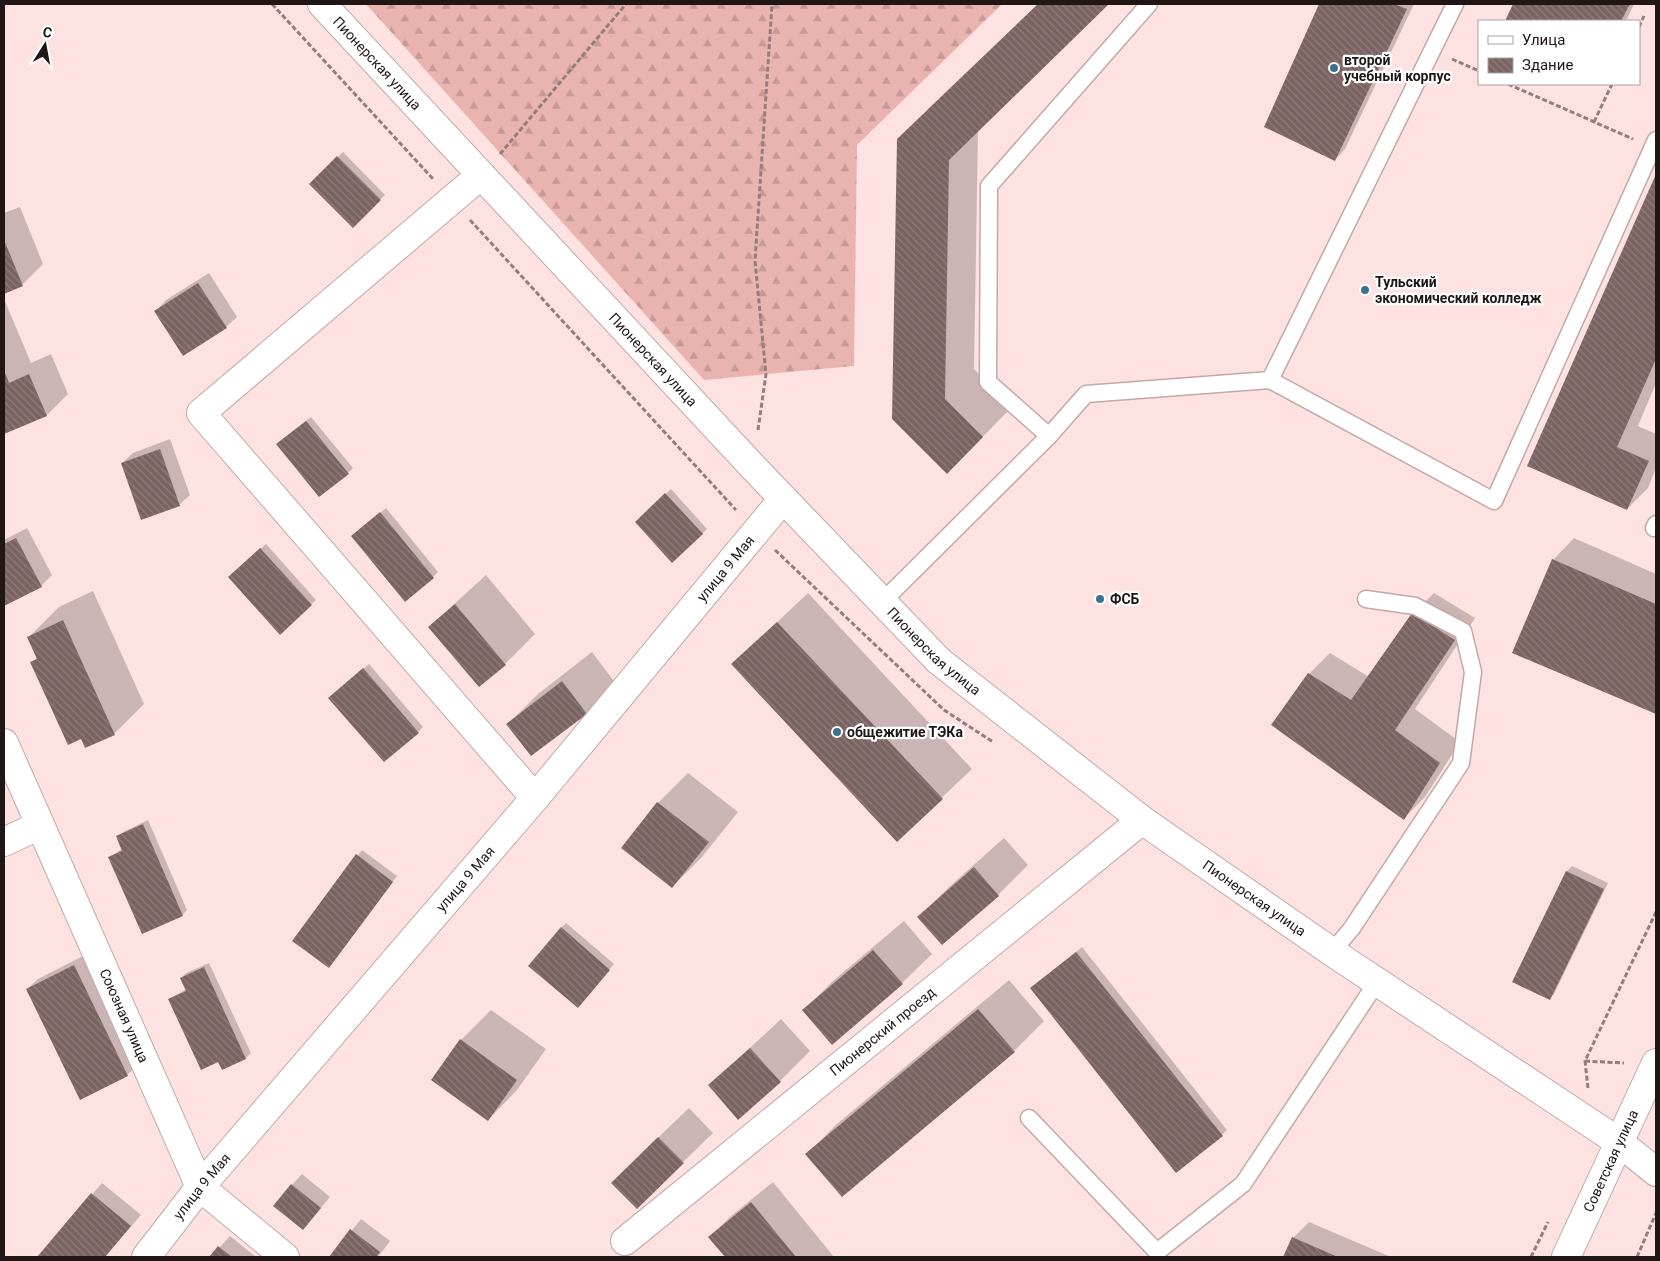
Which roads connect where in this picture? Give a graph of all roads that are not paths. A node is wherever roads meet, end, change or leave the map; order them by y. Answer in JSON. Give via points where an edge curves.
{"nodes":[{"id":1,"x":322,"y":4,"type":"edge"},
{"id":2,"x":1149,"y":4,"type":"edge"},
{"id":3,"x":1455,"y":4,"type":"edge"},
{"id":4,"x":1654,"y":144,"type":"edge"},
{"id":5,"x":481,"y":176,"type":"junction"},
{"id":6,"x":1270,"y":380,"type":"junction"},
{"id":7,"x":1048,"y":436,"type":"junction"},
{"id":8,"x":783,"y":499,"type":"junction"},
{"id":9,"x":1366,"y":599,"type":"dead end"},
{"id":10,"x":882,"y":602,"type":"junction"},
{"id":11,"x":4,"y":743,"type":"edge"},
{"id":12,"x":535,"y":798,"type":"junction"},
{"id":13,"x":1142,"y":820,"type":"junction"},
{"id":14,"x":40,"y":825,"type":"junction"},
{"id":15,"x":4,"y":842,"type":"edge"},
{"id":16,"x":1332,"y":952,"type":"junction"},
{"id":17,"x":1378,"y":982,"type":"junction"},
{"id":18,"x":1656,"y":1063,"type":"edge"},
{"id":19,"x":1029,"y":1118,"type":"dead end"},
{"id":20,"x":1619,"y":1142,"type":"junction"},
{"id":21,"x":1656,"y":1172,"type":"edge"},
{"id":22,"x":200,"y":1187,"type":"junction"},
{"id":23,"x":625,"y":1241,"type":"dead end"},
{"id":24,"x":146,"y":1257,"type":"edge"},
{"id":25,"x":285,"y":1257,"type":"edge"},
{"id":26,"x":1566,"y":1257,"type":"edge"}],
"edges":[{"from":1,"to":5,"type":"street","name":"Пионерская улица"},
{"from":2,"to":7,"type":"lane","via":[[989,186],[988,382]]},
{"from":3,"to":6,"type":"lane"},
{"from":4,"to":6,"type":"lane","via":[[1494,501]]},
{"from":5,"to":8,"type":"street","name":"Пионерская улица"},
{"from":5,"to":12,"type":"street","via":[[201,413]]},
{"from":6,"to":7,"type":"lane","via":[[1086,394]]},
{"from":7,"to":10,"type":"lane"},
{"from":8,"to":10,"type":"street","name":"Пионерская улица"},
{"from":8,"to":12,"type":"street","name":"улица 9 Мая"},
{"from":9,"to":16,"type":"lane","via":[[1415,606],[1463,631],[1473,672],[1461,763],[1352,928]]},
{"from":10,"to":13,"type":"street","name":"Пионерская улица","via":[[939,661]]},
{"from":11,"to":14,"type":"street","name":"Союзная улица"},
{"from":12,"to":22,"type":"street","name":"улица 9 Мая"},
{"from":13,"to":16,"type":"street","name":"Пионерская улица"},
{"from":13,"to":23,"type":"street","name":"Пионерский проезд"},
{"from":14,"to":15,"type":"street"},
{"from":14,"to":22,"type":"street","name":"Союзная улица"},
{"from":16,"to":17,"type":"street","name":"Пионерская улица"},
{"from":17,"to":19,"type":"lane","via":[[1243,1184],[1157,1252]]},
{"from":17,"to":20,"type":"street","name":"Пионерская улица"},
{"from":18,"to":20,"type":"street","name":"Советская улица"},
{"from":20,"to":21,"type":"street","name":"Пионерская улица"},
{"from":20,"to":26,"type":"street","name":"Советская улица"},
{"from":22,"to":24,"type":"street","name":"улица 9 Мая"},
{"from":22,"to":25,"type":"street","name":"Союзная улица"}]}
